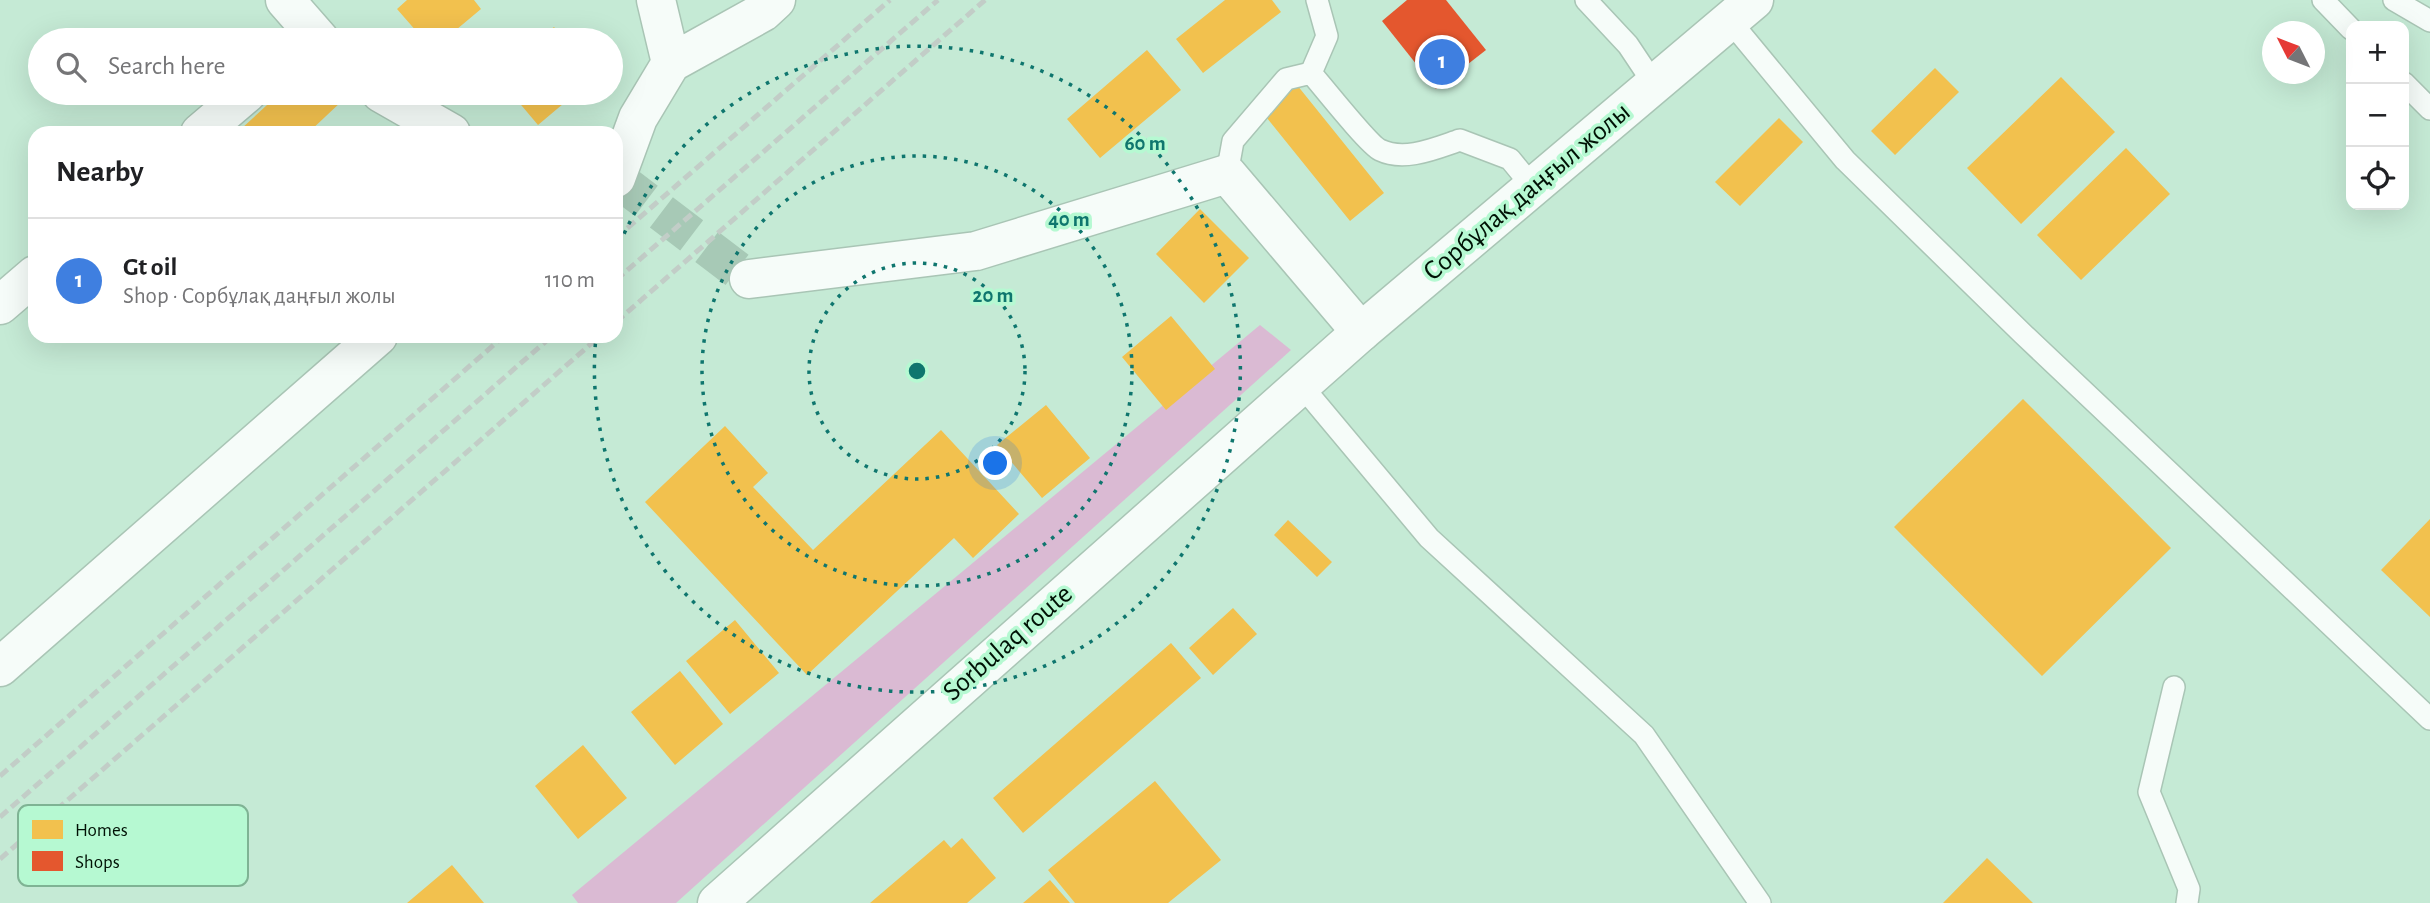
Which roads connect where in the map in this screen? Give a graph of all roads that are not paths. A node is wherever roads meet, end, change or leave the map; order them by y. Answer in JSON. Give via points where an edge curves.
{"nodes":[{"id":1,"x":285,"y":0,"type":"edge"},
{"id":2,"x":656,"y":0,"type":"edge"},
{"id":3,"x":776,"y":0,"type":"edge"},
{"id":4,"x":1317,"y":0,"type":"edge"},
{"id":5,"x":1586,"y":0,"type":"edge"},
{"id":6,"x":2323,"y":0,"type":"edge"},
{"id":7,"x":2395,"y":0,"type":"edge"},
{"id":8,"x":1742,"y":10,"type":"edge"},
{"id":9,"x":2430,"y":21,"type":"edge"},
{"id":10,"x":2346,"y":24,"type":"edge"},
{"id":11,"x":306,"y":28,"type":"edge"},
{"id":12,"x":671,"y":63,"type":"junction"},
{"id":13,"x":1311,"y":73,"type":"junction"},
{"id":14,"x":1654,"y":84,"type":"junction"},
{"id":15,"x":2405,"y":84,"type":"edge"},
{"id":16,"x":233,"y":105,"type":"edge"},
{"id":17,"x":403,"y":105,"type":"edge"},
{"id":18,"x":2430,"y":109,"type":"edge"},
{"id":19,"x":208,"y":126,"type":"edge"},
{"id":20,"x":439,"y":126,"type":"edge"},
{"id":21,"x":623,"y":159,"type":"edge"},
{"id":22,"x":1227,"y":174,"type":"junction"},
{"id":23,"x":1533,"y":187,"type":"junction"},
{"id":24,"x":748,"y":279,"type":"tunnel mouth"},
{"id":25,"x":28,"y":281,"type":"edge"},
{"id":26,"x":0,"y":305,"type":"edge"},
{"id":27,"x":1361,"y":332,"type":"junction"},
{"id":28,"x":369,"y":343,"type":"edge"},
{"id":29,"x":1301,"y":385,"type":"junction"},
{"id":30,"x":0,"y":667,"type":"edge"},
{"id":31,"x":2174,"y":687,"type":"dead end"},
{"id":32,"x":2430,"y":719,"type":"edge"},
{"id":33,"x":717,"y":903,"type":"edge"},
{"id":34,"x":1760,"y":903,"type":"edge"},
{"id":35,"x":2187,"y":903,"type":"edge"}],
"edges":[{"from":1,"to":11,"type":"street"},
{"from":2,"to":12,"type":"street"},
{"from":3,"to":12,"type":"street","via":[[763,12]]},
{"from":4,"to":13,"type":"lane","via":[[1327,37]]},
{"from":5,"to":14,"type":"lane","via":[[1628,45]]},
{"from":6,"to":10,"type":"lane"},
{"from":7,"to":9,"type":"lane"},
{"from":8,"to":14,"type":"street","name":"Сорбұлақ даңғыл жолы"},
{"from":8,"to":32,"type":"lane","via":[[1845,160]]},
{"from":12,"to":21,"type":"street","via":[[638,118]]},
{"from":13,"to":22,"type":"lane","via":[[1286,79],[1233,141]]},
{"from":13,"to":23,"type":"lane","via":[[1379,150],[1403,155],[1460,140],[1510,159]]},
{"from":14,"to":23,"type":"street","name":"Сорбұлақ даңғыл жолы"},
{"from":15,"to":18,"type":"lane"},
{"from":16,"to":19,"type":"street"},
{"from":17,"to":20,"type":"street"},
{"from":22,"to":24,"type":"street","via":[[976,251]]},
{"from":22,"to":27,"type":"street"},
{"from":23,"to":27,"type":"street","name":"Сорбұлақ даңғыл жолы"},
{"from":25,"to":26,"type":"street"},
{"from":27,"to":29,"type":"street","name":"Сорбұлақ даңғыл жолы"},
{"from":28,"to":30,"type":"street"},
{"from":29,"to":33,"type":"street","name":"Sorbulaq route"},
{"from":29,"to":34,"type":"lane","via":[[1429,538],[1644,735]]},
{"from":31,"to":35,"type":"lane","via":[[2149,792],[2189,889]]}]}
